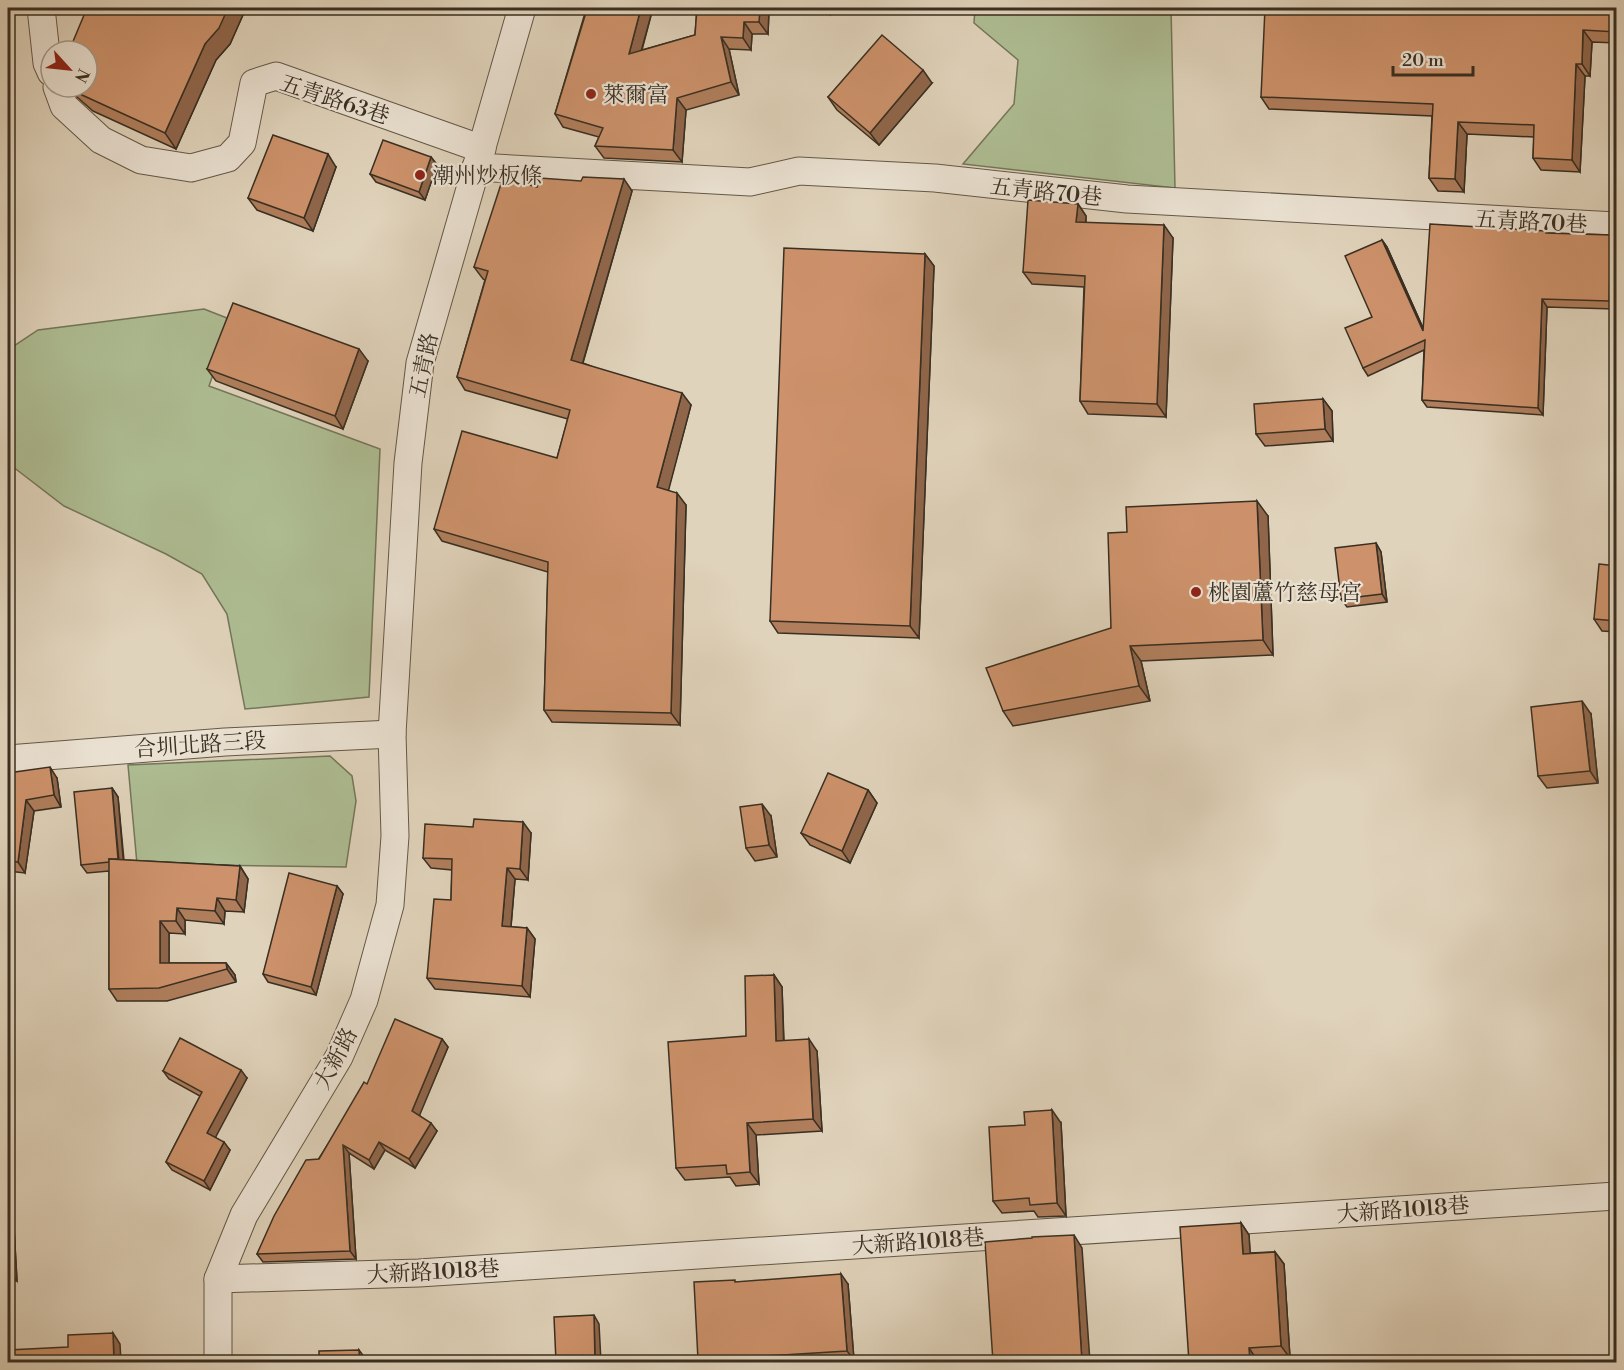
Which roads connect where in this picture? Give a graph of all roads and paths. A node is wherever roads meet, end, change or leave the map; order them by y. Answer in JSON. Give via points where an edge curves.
{"nodes":[{"id":1,"x":41,"y":8,"type":"edge"},
{"id":2,"x":522,"y":8,"type":"edge"},
{"id":3,"x":44,"y":39,"type":"edge"},
{"id":4,"x":61,"y":99,"type":"edge"},
{"id":5,"x":479,"y":158,"type":"junction"},
{"id":6,"x":1617,"y":226,"type":"edge"},
{"id":7,"x":392,"y":734,"type":"junction"},
{"id":8,"x":8,"y":759,"type":"edge"},
{"id":9,"x":1617,"y":1196,"type":"edge"},
{"id":10,"x":218,"y":1279,"type":"junction"},
{"id":11,"x":218,"y":1362,"type":"edge"}],
"edges":[{"from":1,"to":3,"type":"street"},
{"from":2,"to":5,"type":"street","name":"五青路"},
{"from":4,"to":5,"type":"street","name":"五青路63巷","via":[[64,106],[101,140],[141,159],[191,168],[228,158],[242,143],[254,83],[276,76]]},
{"from":5,"to":6,"type":"street","name":"五青路70巷","via":[[750,182],[799,171],[924,177],[1127,199]]},
{"from":5,"to":7,"type":"street","name":"五青路","via":[[420,363],[408,463]]},
{"from":7,"to":8,"type":"street","name":"合圳北路三段"},
{"from":7,"to":10,"type":"street","name":"大新路","via":[[395,836],[390,905],[364,1000],[339,1057],[244,1215]]},
{"from":9,"to":10,"type":"street","name":"大新路1018巷","via":[[419,1273]]},
{"from":10,"to":11,"type":"street","name":"大新路"}]}
